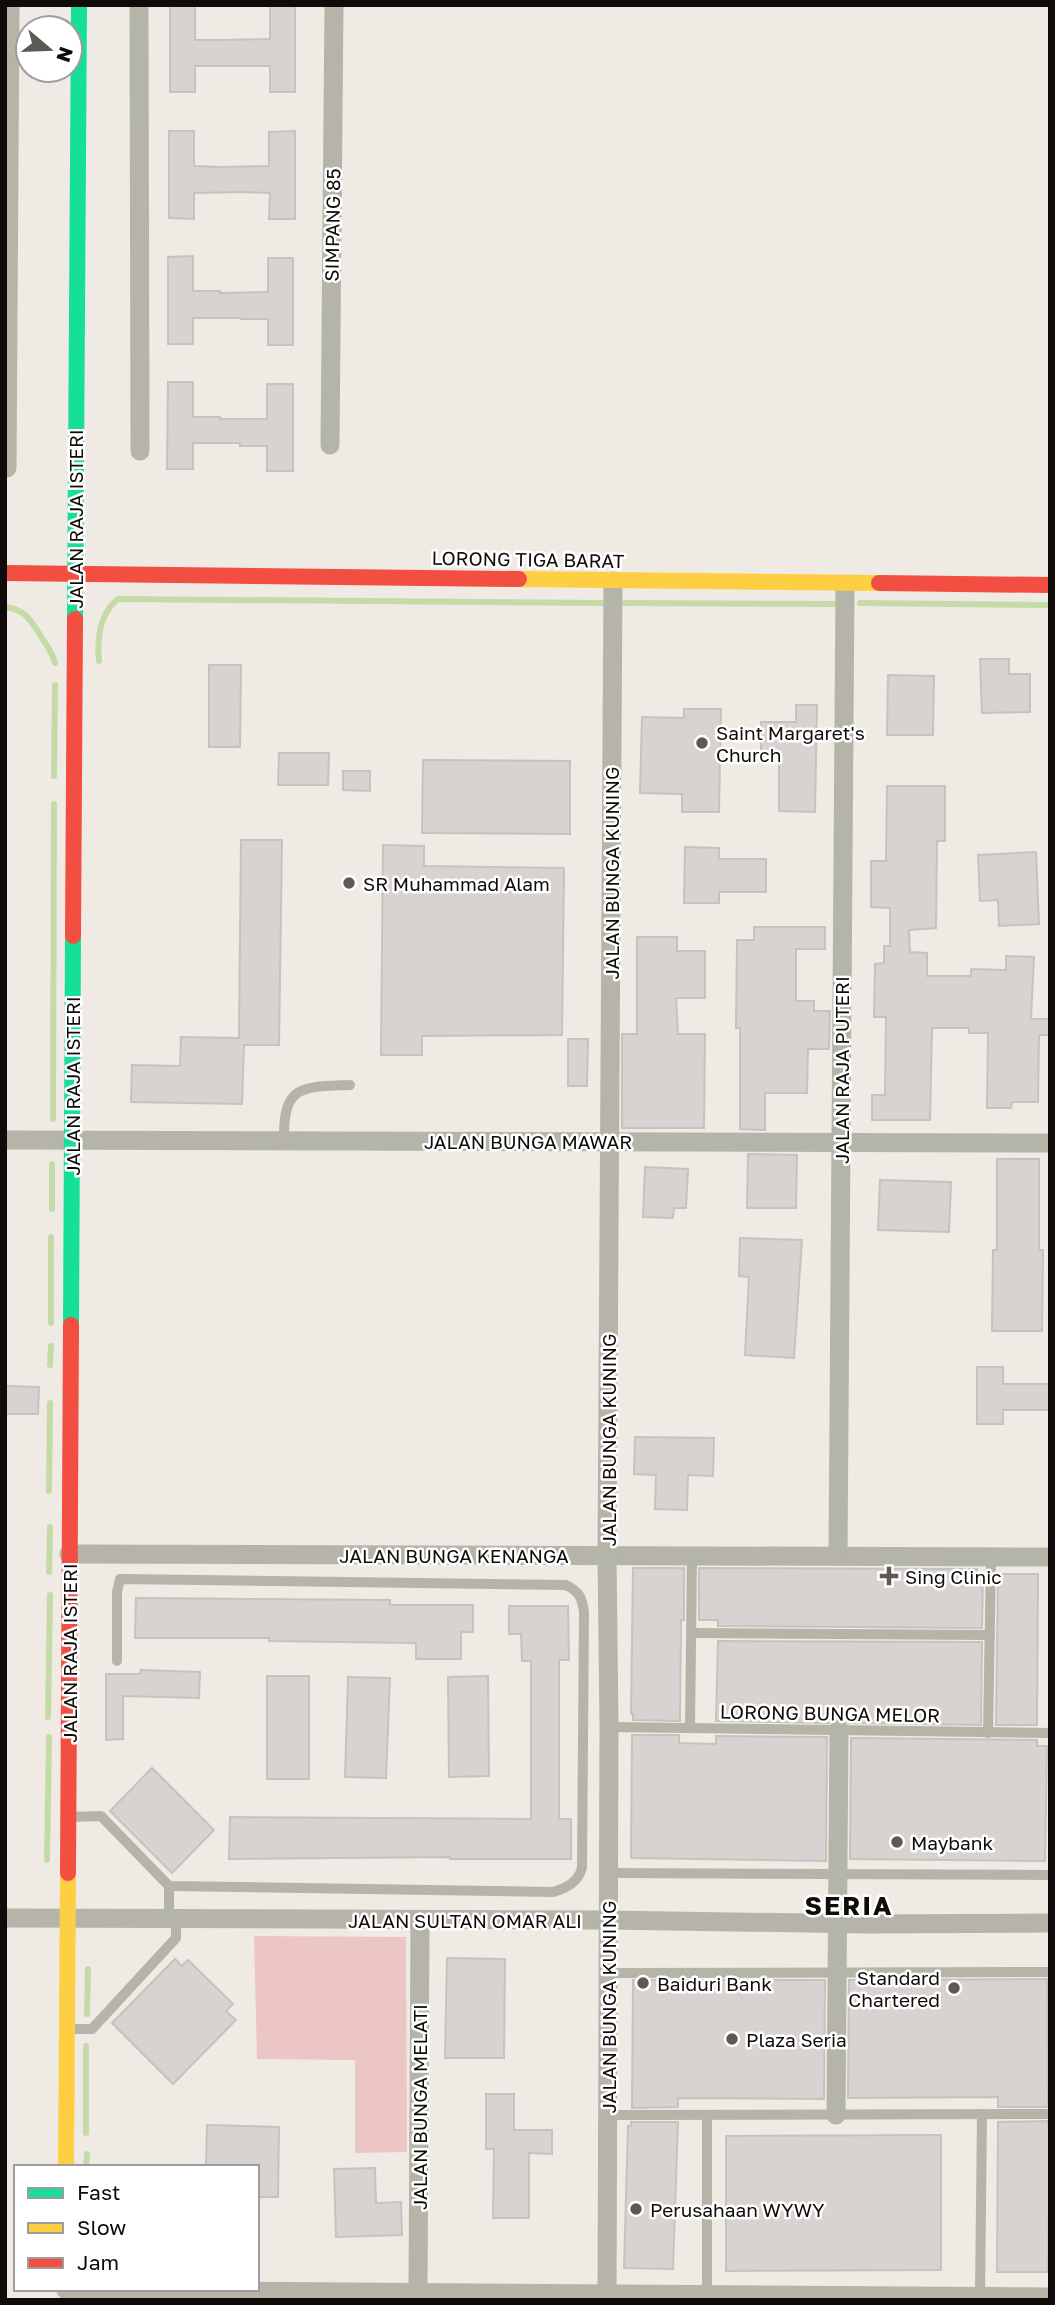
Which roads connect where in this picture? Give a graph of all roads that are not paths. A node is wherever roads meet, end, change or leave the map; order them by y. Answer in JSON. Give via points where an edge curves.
{"nodes":[{"id":1,"x":10,"y":5,"type":"edge"},
{"id":2,"x":79,"y":5,"type":"edge"},
{"id":3,"x":139,"y":5,"type":"edge"},
{"id":4,"x":334,"y":5,"type":"edge"},
{"id":5,"x":330,"y":445,"type":"dead end"},
{"id":6,"x":140,"y":451,"type":"dead end"},
{"id":7,"x":7,"y":468,"type":"edge"},
{"id":8,"x":5,"y":573,"type":"edge"},
{"id":9,"x":75,"y":573,"type":"junction"},
{"id":10,"x":613,"y":581,"type":"junction"},
{"id":11,"x":845,"y":584,"type":"junction"},
{"id":12,"x":1050,"y":585,"type":"edge"},
{"id":13,"x":350,"y":1084,"type":"dead end"},
{"id":14,"x":5,"y":1140,"type":"edge"},
{"id":15,"x":72,"y":1140,"type":"junction"},
{"id":16,"x":284,"y":1140,"type":"junction"},
{"id":17,"x":610,"y":1141,"type":"junction"},
{"id":18,"x":841,"y":1143,"type":"junction"},
{"id":19,"x":1050,"y":1143,"type":"edge"},
{"id":20,"x":69,"y":1554,"type":"junction"},
{"id":21,"x":607,"y":1555,"type":"junction"},
{"id":22,"x":692,"y":1556,"type":"junction"},
{"id":23,"x":838,"y":1556,"type":"junction"},
{"id":24,"x":1050,"y":1557,"type":"edge"},
{"id":25,"x":991,"y":1558,"type":"junction"},
{"id":26,"x":692,"y":1633,"type":"junction"},
{"id":27,"x":990,"y":1634,"type":"junction"},
{"id":28,"x":117,"y":1661,"type":"dead end"},
{"id":29,"x":609,"y":1727,"type":"junction"},
{"id":30,"x":690,"y":1728,"type":"junction"},
{"id":31,"x":839,"y":1729,"type":"junction"},
{"id":32,"x":988,"y":1733,"type":"junction"},
{"id":33,"x":1050,"y":1733,"type":"edge"},
{"id":34,"x":69,"y":1817,"type":"junction"},
{"id":35,"x":608,"y":1873,"type":"junction"},
{"id":36,"x":837,"y":1874,"type":"junction"},
{"id":37,"x":1050,"y":1875,"type":"edge"},
{"id":38,"x":169,"y":1886,"type":"junction"},
{"id":39,"x":173,"y":1917,"type":"junction"},
{"id":40,"x":5,"y":1918,"type":"edge"},
{"id":41,"x":68,"y":1918,"type":"junction"},
{"id":42,"x":420,"y":1920,"type":"junction"},
{"id":43,"x":608,"y":1920,"type":"junction"},
{"id":44,"x":1050,"y":1923,"type":"edge"},
{"id":45,"x":836,"y":1924,"type":"junction"},
{"id":46,"x":836,"y":1972,"type":"junction"},
{"id":47,"x":1050,"y":1972,"type":"edge"},
{"id":48,"x":608,"y":1973,"type":"junction"},
{"id":49,"x":66,"y":2029,"type":"junction"},
{"id":50,"x":1050,"y":2114,"type":"edge"},
{"id":51,"x":608,"y":2115,"type":"junction"},
{"id":52,"x":707,"y":2115,"type":"junction"},
{"id":53,"x":836,"y":2115,"type":"junction"},
{"id":54,"x":982,"y":2115,"type":"junction"},
{"id":55,"x":66,"y":2165,"type":"edge"},
{"id":56,"x":66,"y":2293,"type":"edge"},
{"id":57,"x":418,"y":2293,"type":"junction"},
{"id":58,"x":717,"y":2296,"type":"edge"},
{"id":59,"x":980,"y":2296,"type":"junction"},
{"id":60,"x":607,"y":2297,"type":"edge"},
{"id":61,"x":830,"y":2297,"type":"edge"},
{"id":62,"x":1050,"y":2297,"type":"edge"}],
"edges":[{"from":1,"to":7,"type":"street"},
{"from":2,"to":9,"type":"street","name":"JALAN RAJA ISTERI"},
{"from":3,"to":6,"type":"street"},
{"from":4,"to":5,"type":"street","name":"SIMPANG 85"},
{"from":8,"to":9,"type":"street","name":"LORONG TIGA BARAT"},
{"from":9,"to":10,"type":"street","name":"LORONG TIGA BARAT"},
{"from":9,"to":15,"type":"street","name":"JALAN RAJA ISTERI"},
{"from":10,"to":11,"type":"street","name":"LORONG TIGA BARAT"},
{"from":10,"to":17,"type":"street","name":"JALAN BUNGA KUNING"},
{"from":11,"to":12,"type":"street","name":"LORONG TIGA BARAT"},
{"from":11,"to":18,"type":"street","name":"JALAN RAJA PUTERI"},
{"from":13,"to":16,"type":"lane","via":[[296,1092],[287,1105]]},
{"from":14,"to":15,"type":"street","name":"JALAN BUNGA MAWAR"},
{"from":15,"to":16,"type":"street","name":"JALAN BUNGA MAWAR"},
{"from":15,"to":20,"type":"street","name":"JALAN RAJA ISTERI"},
{"from":16,"to":17,"type":"street","name":"JALAN BUNGA MAWAR"},
{"from":17,"to":18,"type":"street","name":"JALAN BUNGA MAWAR"},
{"from":17,"to":21,"type":"street","name":"JALAN BUNGA KUNING"},
{"from":18,"to":19,"type":"street","name":"JALAN BUNGA MAWAR"},
{"from":18,"to":23,"type":"street","name":"JALAN RAJA PUTERI"},
{"from":20,"to":21,"type":"street","name":"JALAN BUNGA KENANGA"},
{"from":20,"to":34,"type":"street","name":"JALAN RAJA ISTERI"},
{"from":21,"to":22,"type":"street","name":"JALAN BUNGA KENANGA"},
{"from":21,"to":29,"type":"street","name":"JALAN BUNGA KUNING"},
{"from":22,"to":23,"type":"street","name":"JALAN BUNGA KENANGA"},
{"from":22,"to":26,"type":"lane"},
{"from":23,"to":25,"type":"street","name":"JALAN BUNGA KENANGA"},
{"from":24,"to":25,"type":"street","name":"JALAN BUNGA KENANGA"},
{"from":25,"to":27,"type":"lane"},
{"from":26,"to":27,"type":"lane"},
{"from":26,"to":30,"type":"lane"},
{"from":27,"to":32,"type":"lane"},
{"from":28,"to":38,"type":"lane","via":[[120,1579],[554,1584],[566,1585],[582,1599],[582,1868],[572,1884],[553,1892]]},
{"from":29,"to":30,"type":"lane","name":"LORONG BUNGA MELOR"},
{"from":29,"to":35,"type":"street","name":"JALAN BUNGA KUNING"},
{"from":30,"to":31,"type":"lane","name":"LORONG BUNGA MELOR"},
{"from":31,"to":32,"type":"lane","name":"LORONG BUNGA MELOR"},
{"from":31,"to":36,"type":"street"},
{"from":32,"to":33,"type":"lane","name":"LORONG BUNGA MELOR"},
{"from":34,"to":38,"type":"lane","via":[[101,1816]]},
{"from":34,"to":41,"type":"street","name":"JALAN RAJA ISTERI"},
{"from":35,"to":36,"type":"lane"},
{"from":35,"to":43,"type":"street","name":"JALAN BUNGA KUNING"},
{"from":36,"to":37,"type":"lane"},
{"from":36,"to":45,"type":"street"},
{"from":38,"to":39,"type":"lane"},
{"from":39,"to":41,"type":"street","name":"JALAN SULTAN OMAR ALI"},
{"from":39,"to":42,"type":"street","name":"JALAN SULTAN OMAR ALI"},
{"from":39,"to":49,"type":"lane","via":[[176,1938],[92,2029]]},
{"from":40,"to":41,"type":"street","name":"JALAN SULTAN OMAR ALI"},
{"from":41,"to":49,"type":"street","name":"JALAN RAJA ISTERI"},
{"from":42,"to":43,"type":"street","name":"JALAN SULTAN OMAR ALI"},
{"from":42,"to":57,"type":"street","name":"JALAN BUNGA MELATI"},
{"from":43,"to":45,"type":"street","name":"JALAN SULTAN OMAR ALI"},
{"from":43,"to":48,"type":"street","name":"JALAN BUNGA KUNING"},
{"from":44,"to":45,"type":"street","name":"JALAN SULTAN OMAR ALI"},
{"from":45,"to":46,"type":"street"},
{"from":46,"to":47,"type":"lane"},
{"from":46,"to":48,"type":"lane"},
{"from":46,"to":53,"type":"street"},
{"from":48,"to":51,"type":"street","name":"JALAN BUNGA KUNING"},
{"from":49,"to":55,"type":"street","name":"JALAN RAJA ISTERI"},
{"from":50,"to":54,"type":"lane"},
{"from":51,"to":52,"type":"lane"},
{"from":51,"to":60,"type":"street","name":"JALAN BUNGA KUNING"},
{"from":52,"to":53,"type":"lane"},
{"from":52,"to":58,"type":"lane"},
{"from":53,"to":54,"type":"lane"},
{"from":54,"to":59,"type":"lane"},
{"from":56,"to":57,"type":"street"},
{"from":57,"to":60,"type":"street"},
{"from":58,"to":60,"type":"street"},
{"from":58,"to":61,"type":"street"},
{"from":59,"to":61,"type":"street"},
{"from":59,"to":62,"type":"street"}]}
